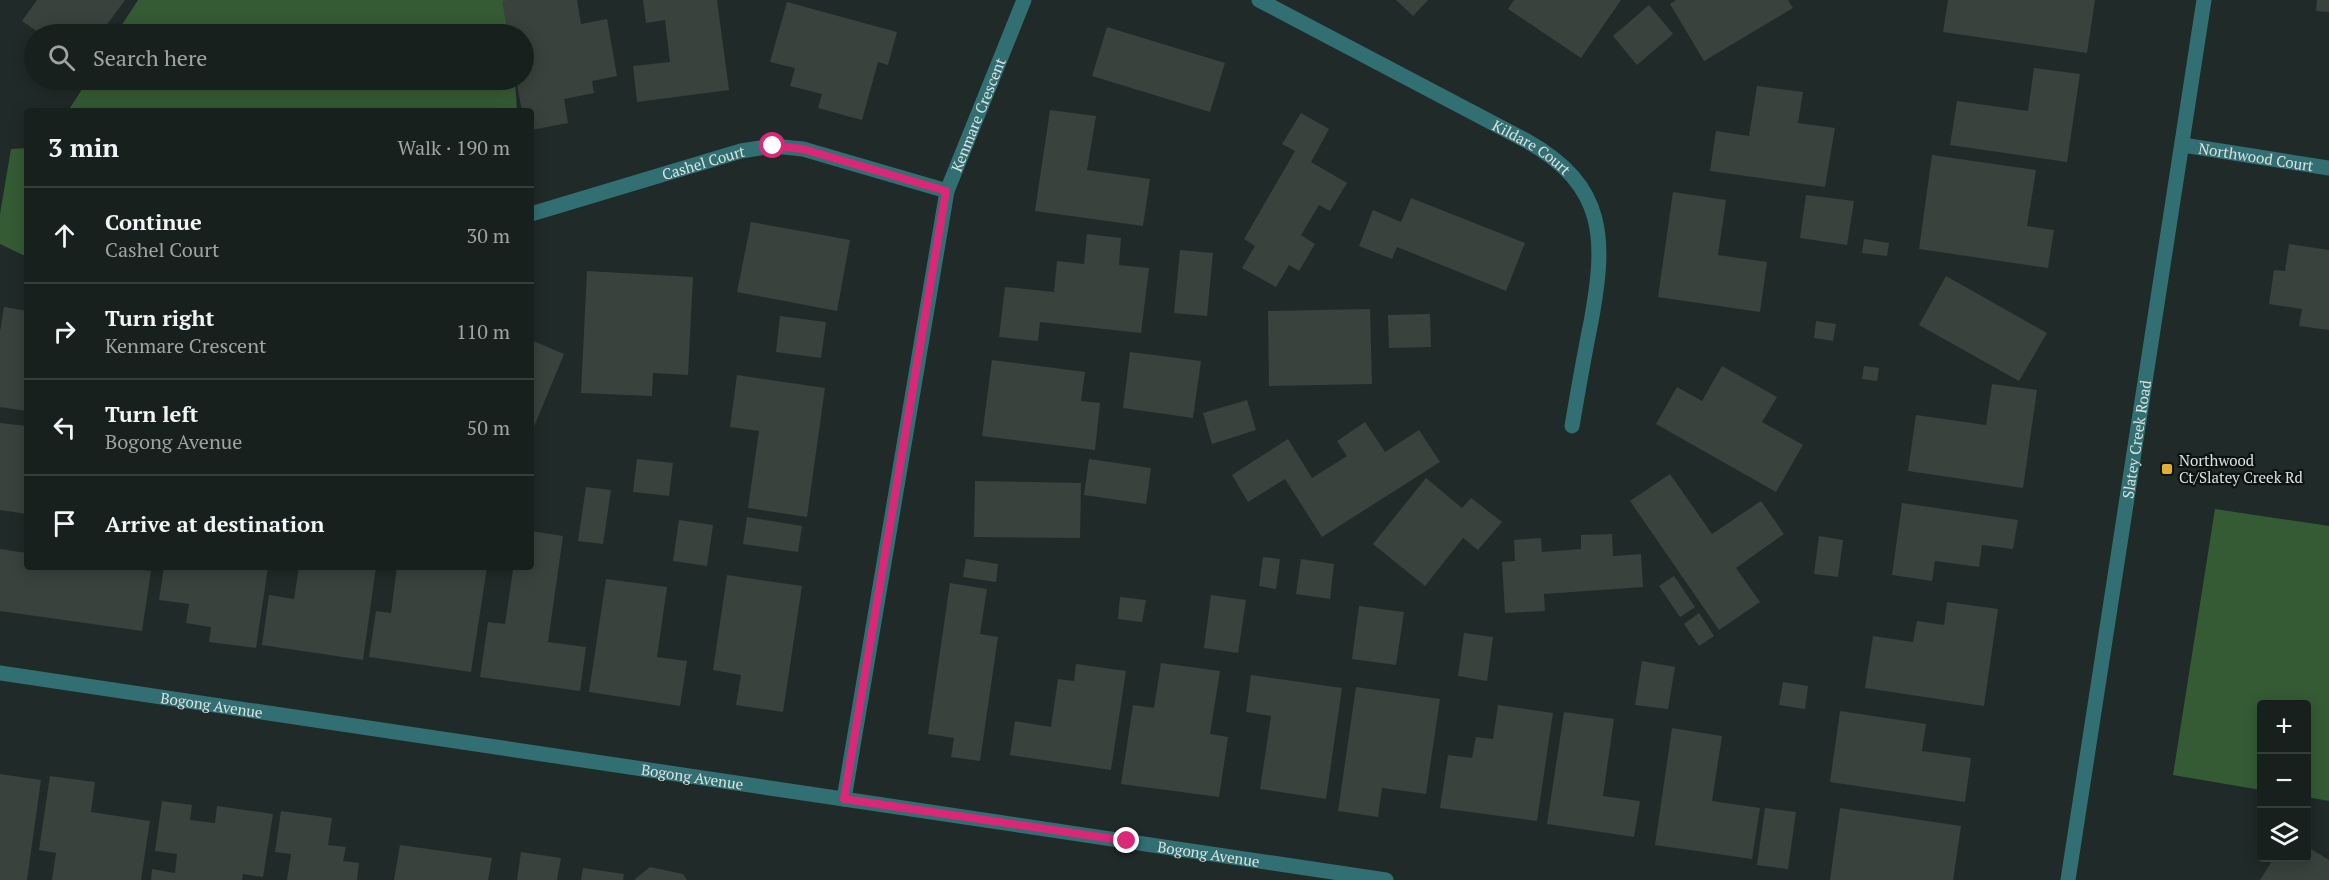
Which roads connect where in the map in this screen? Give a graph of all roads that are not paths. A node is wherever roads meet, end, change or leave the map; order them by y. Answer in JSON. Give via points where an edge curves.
{"nodes":[{"id":1,"x":1024,"y":0,"type":"edge"},
{"id":2,"x":1259,"y":0,"type":"edge"},
{"id":3,"x":2204,"y":0,"type":"edge"},
{"id":4,"x":2183,"y":145,"type":"junction"},
{"id":5,"x":2329,"y":168,"type":"edge"},
{"id":6,"x":946,"y":191,"type":"junction"},
{"id":7,"x":534,"y":213,"type":"edge"},
{"id":8,"x":1572,"y":426,"type":"dead end"},
{"id":9,"x":0,"y":673,"type":"edge"},
{"id":10,"x":844,"y":799,"type":"junction"},
{"id":11,"x":1386,"y":880,"type":"edge"},
{"id":12,"x":2068,"y":880,"type":"edge"}],
"edges":[{"from":1,"to":6,"type":"street","name":"Kenmare Crescent"},
{"from":2,"to":8,"type":"street","name":"Kildare Court","via":[[1527,141],[1553,157],[1576,180],[1594,214],[1600,261]]},
{"from":3,"to":4,"type":"street","name":"Slatey Creek Road"},
{"from":4,"to":5,"type":"street","name":"Northwood Court"},
{"from":4,"to":12,"type":"street","name":"Slatey Creek Road"},
{"from":6,"to":7,"type":"street","name":"Cashel Court","via":[[803,149],[773,146],[741,151]]},
{"from":6,"to":10,"type":"street","name":"Kenmare Crescent"},
{"from":9,"to":10,"type":"street","name":"Bogong Avenue"},
{"from":10,"to":11,"type":"street","name":"Bogong Avenue"}]}
